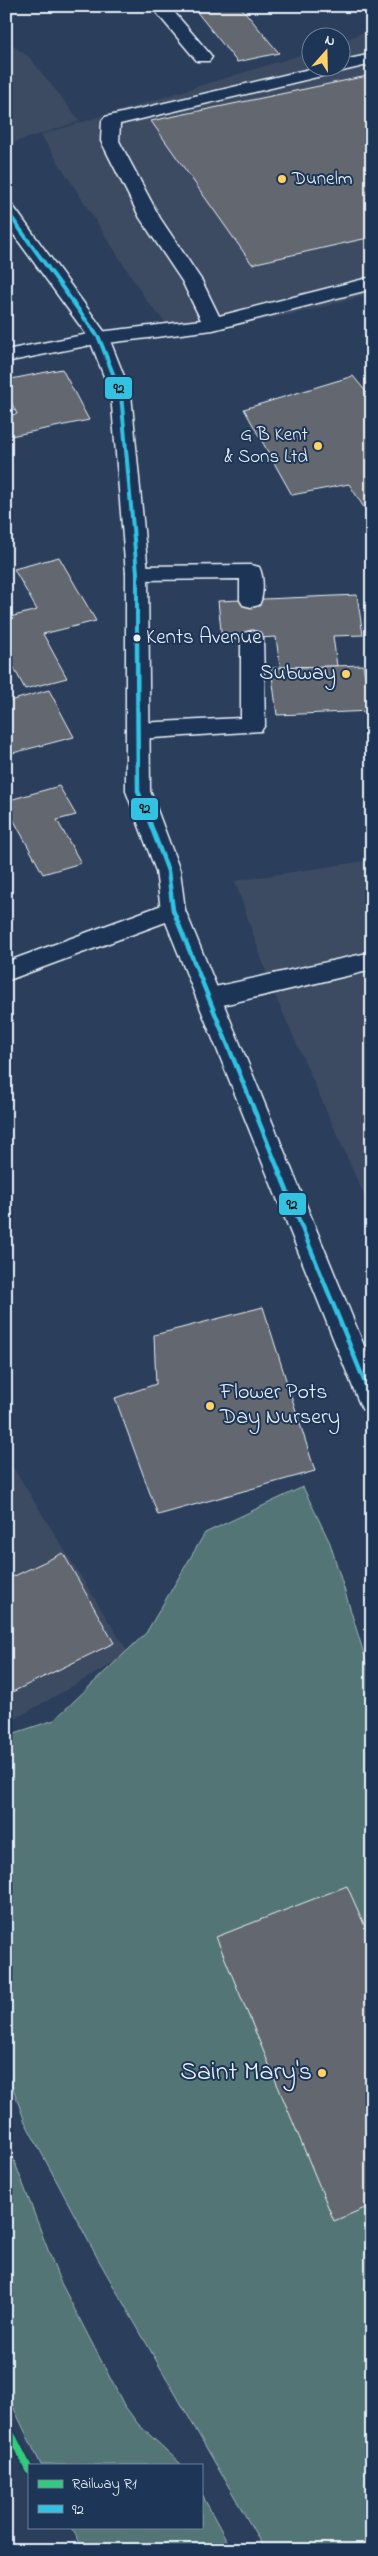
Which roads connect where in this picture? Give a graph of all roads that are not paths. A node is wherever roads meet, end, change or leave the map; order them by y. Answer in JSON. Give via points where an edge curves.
{"nodes":[{"id":1,"x":159,"y":6,"type":"edge"},
{"id":2,"x":203,"y":56,"type":"dead end"},
{"id":3,"x":372,"y":59,"type":"edge"},
{"id":4,"x":350,"y":64,"type":"edge"},
{"id":5,"x":300,"y":76,"type":"edge"},
{"id":6,"x":6,"y":210,"type":"edge"},
{"id":7,"x":372,"y":283,"type":"edge"},
{"id":8,"x":213,"y":324,"type":"junction"},
{"id":9,"x":99,"y":338,"type":"junction"},
{"id":10,"x":6,"y":356,"type":"edge"},
{"id":11,"x":137,"y":573,"type":"junction"},
{"id":12,"x":251,"y":600,"type":"dead end"},
{"id":13,"x":252,"y":638,"type":"dead end"},
{"id":14,"x":138,"y":731,"type":"junction"},
{"id":15,"x":173,"y":910,"type":"junction"},
{"id":16,"x":372,"y":961,"type":"edge"},
{"id":17,"x":6,"y":972,"type":"edge"},
{"id":18,"x":210,"y":998,"type":"junction"},
{"id":19,"x":372,"y":1400,"type":"edge"}],
"edges":[{"from":1,"to":2,"type":"main road"},
{"from":3,"to":4,"type":"main road"},
{"from":5,"to":8,"type":"main road","via":[[111,121],[110,141],[150,218],[192,281]]},
{"from":6,"to":9,"type":"main road"},
{"from":7,"to":8,"type":"main road"},
{"from":8,"to":9,"type":"main road"},
{"from":9,"to":10,"type":"main road"},
{"from":9,"to":11,"type":"main road","via":[[122,394]]},
{"from":11,"to":12,"type":"main road","via":[[251,572]]},
{"from":11,"to":14,"type":"main road"},
{"from":13,"to":14,"type":"main road","via":[[253,725]]},
{"from":14,"to":15,"type":"main road","via":[[138,791],[168,872]]},
{"from":15,"to":17,"type":"main road"},
{"from":15,"to":18,"type":"main road"},
{"from":16,"to":18,"type":"main road"},
{"from":18,"to":19,"type":"main road"}]}
